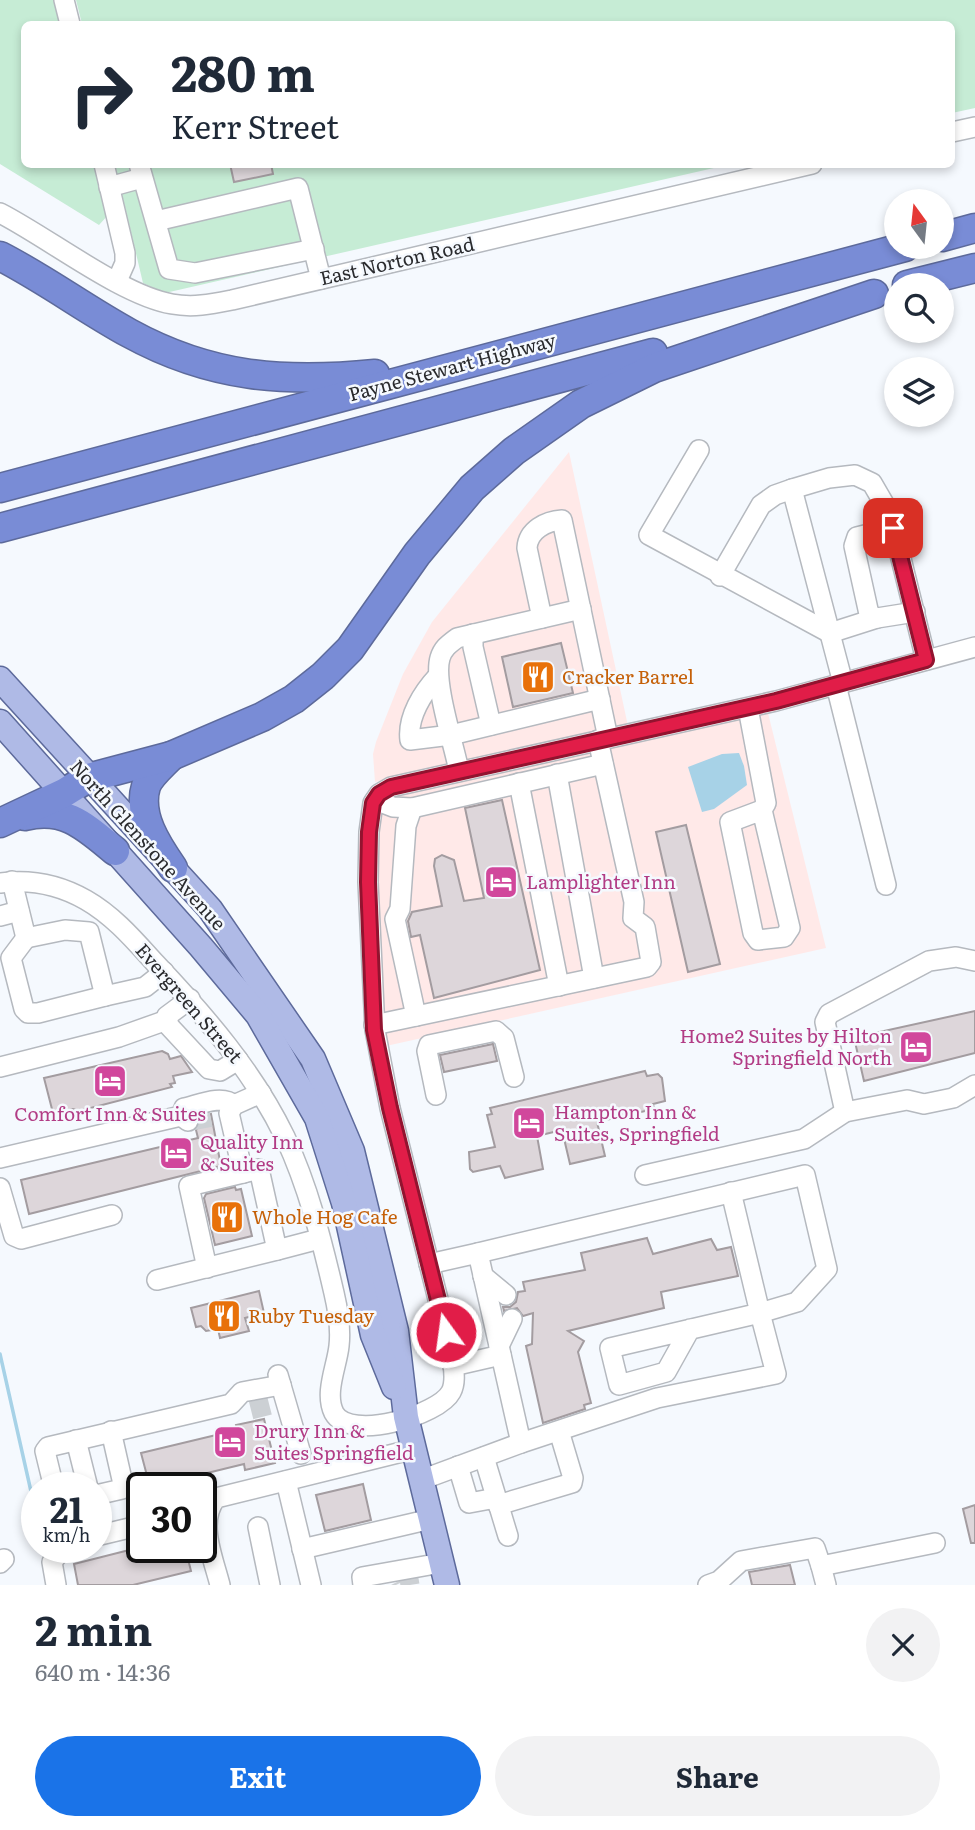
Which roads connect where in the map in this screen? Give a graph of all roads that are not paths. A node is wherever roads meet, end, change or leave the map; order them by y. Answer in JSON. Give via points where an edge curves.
{"nodes":[{"id":1,"x":64,"y":0,"type":"edge"},
{"id":2,"x":69,"y":21,"type":"edge"},
{"id":3,"x":975,"y":127,"type":"edge"},
{"id":4,"x":955,"y":131,"type":"edge"},
{"id":5,"x":105,"y":168,"type":"edge"},
{"id":6,"x":795,"y":168,"type":"edge"},
{"id":7,"x":141,"y":171,"type":"edge"},
{"id":8,"x":109,"y":187,"type":"junction"},
{"id":9,"x":0,"y":213,"type":"edge"},
{"id":10,"x":156,"y":220,"type":"junction"},
{"id":11,"x":975,"y":228,"type":"edge"},
{"id":12,"x":954,"y":234,"type":"edge"},
{"id":13,"x":314,"y":250,"type":"junction"},
{"id":14,"x":884,"y":253,"type":"edge"},
{"id":15,"x":0,"y":256,"type":"edge"},
{"id":16,"x":225,"y":268,"type":"junction"},
{"id":17,"x":975,"y":268,"type":"edge"},
{"id":18,"x":954,"y":273,"type":"edge"},
{"id":19,"x":321,"y":279,"type":"junction"},
{"id":20,"x":117,"y":282,"type":"junction"},
{"id":21,"x":884,"y":291,"type":"edge"},
{"id":22,"x":884,"y":291,"type":"edge"},
{"id":23,"x":232,"y":300,"type":"junction"},
{"id":24,"x":566,"y":337,"type":"junction"},
{"id":25,"x":699,"y":450,"type":"dead end"},
{"id":26,"x":0,"y":488,"type":"edge"},
{"id":27,"x":792,"y":489,"type":"junction"},
{"id":28,"x":0,"y":528,"type":"edge"},
{"id":29,"x":893,"y":528,"type":"junction"},
{"id":30,"x":720,"y":576,"type":"junction"},
{"id":31,"x":581,"y":609,"type":"junction"},
{"id":32,"x":915,"y":612,"type":"junction"},
{"id":33,"x":542,"y":618,"type":"junction"},
{"id":34,"x":877,"y":618,"type":"junction"},
{"id":35,"x":473,"y":634,"type":"junction"},
{"id":36,"x":830,"y":634,"type":"junction"},
{"id":37,"x":975,"y":647,"type":"edge"},
{"id":38,"x":926,"y":660,"type":"junction"},
{"id":39,"x":438,"y":676,"type":"junction"},
{"id":40,"x":0,"y":679,"type":"edge"},
{"id":41,"x":840,"y":684,"type":"junction"},
{"id":42,"x":600,"y":699,"type":"junction"},
{"id":43,"x":748,"y":708,"type":"junction"},
{"id":44,"x":0,"y":722,"type":"edge"},
{"id":45,"x":491,"y":725,"type":"junction"},
{"id":46,"x":451,"y":735,"type":"junction"},
{"id":47,"x":603,"y":739,"type":"junction"},
{"id":48,"x":171,"y":756,"type":"junction"},
{"id":49,"x":603,"y":764,"type":"junction"},
{"id":50,"x":459,"y":771,"type":"junction"},
{"id":51,"x":557,"y":774,"type":"junction"},
{"id":52,"x":88,"y":778,"type":"junction"},
{"id":53,"x":519,"y":783,"type":"junction"},
{"id":54,"x":64,"y":793,"type":"junction"},
{"id":55,"x":377,"y":797,"type":"junction"},
{"id":56,"x":412,"y":808,"type":"junction"},
{"id":57,"x":762,"y":810,"type":"junction"},
{"id":58,"x":6,"y":821,"type":"edge"},
{"id":59,"x":115,"y":851,"type":"junction"},
{"id":60,"x":173,"y":868,"type":"junction"},
{"id":61,"x":6,"y":882,"type":"edge"},
{"id":62,"x":886,"y":885,"type":"dead end"},
{"id":63,"x":19,"y":911,"type":"junction"},
{"id":64,"x":0,"y":916,"type":"edge"},
{"id":65,"x":121,"y":926,"type":"junction"},
{"id":66,"x":26,"y":938,"type":"junction"},
{"id":67,"x":93,"y":945,"type":"junction"},
{"id":68,"x":975,"y":961,"type":"edge"},
{"id":69,"x":164,"y":972,"type":"junction"},
{"id":70,"x":594,"y":978,"type":"junction"},
{"id":71,"x":559,"y":986,"type":"junction"},
{"id":72,"x":105,"y":996,"type":"junction"},
{"id":73,"x":190,"y":999,"type":"junction"},
{"id":74,"x":415,"y":1016,"type":"junction"},
{"id":75,"x":167,"y":1020,"type":"junction"},
{"id":76,"x":374,"y":1025,"type":"junction"},
{"id":77,"x":239,"y":1059,"type":"junction"},
{"id":78,"x":0,"y":1067,"type":"edge"},
{"id":79,"x":514,"y":1077,"type":"dead end"},
{"id":80,"x":975,"y":1085,"type":"edge"},
{"id":81,"x":261,"y":1093,"type":"junction"},
{"id":82,"x":436,"y":1095,"type":"dead end"},
{"id":83,"x":225,"y":1111,"type":"junction"},
{"id":84,"x":845,"y":1112,"type":"junction"},
{"id":85,"x":0,"y":1158,"type":"edge"},
{"id":86,"x":243,"y":1173,"type":"junction"},
{"id":87,"x":645,"y":1175,"type":"dead end"},
{"id":88,"x":0,"y":1188,"type":"edge"},
{"id":89,"x":731,"y":1192,"type":"junction"},
{"id":90,"x":112,"y":1215,"type":"dead end"},
{"id":91,"x":319,"y":1239,"type":"junction"},
{"id":92,"x":277,"y":1250,"type":"junction"},
{"id":93,"x":478,"y":1253,"type":"junction"},
{"id":94,"x":429,"y":1264,"type":"junction"},
{"id":95,"x":207,"y":1268,"type":"junction"},
{"id":96,"x":483,"y":1276,"type":"junction"},
{"id":97,"x":157,"y":1280,"type":"dead end"},
{"id":98,"x":506,"y":1295,"type":"dead end"},
{"id":99,"x":760,"y":1312,"type":"junction"},
{"id":100,"x":512,"y":1319,"type":"dead end"},
{"id":101,"x":691,"y":1329,"type":"dead end"},
{"id":102,"x":500,"y":1350,"type":"junction"},
{"id":103,"x":453,"y":1366,"type":"junction"},
{"id":104,"x":231,"y":1404,"type":"junction"},
{"id":105,"x":251,"y":1410,"type":"tunnel mouth"},
{"id":106,"x":406,"y":1417,"type":"junction"},
{"id":107,"x":111,"y":1431,"type":"junction"},
{"id":108,"x":559,"y":1431,"type":"junction"},
{"id":109,"x":76,"y":1440,"type":"junction"},
{"id":110,"x":521,"y":1443,"type":"junction"},
{"id":111,"x":414,"y":1449,"type":"junction"},
{"id":112,"x":301,"y":1454,"type":"dead end"},
{"id":113,"x":484,"y":1457,"type":"junction"},
{"id":114,"x":458,"y":1466,"type":"junction"},
{"id":115,"x":50,"y":1472,"type":"edge"},
{"id":116,"x":84,"y":1472,"type":"edge"},
{"id":117,"x":421,"y":1480,"type":"junction"},
{"id":118,"x":285,"y":1481,"type":"junction"},
{"id":119,"x":112,"y":1491,"type":"edge"},
{"id":120,"x":217,"y":1498,"type":"edge"},
{"id":121,"x":497,"y":1502,"type":"junction"},
{"id":122,"x":430,"y":1519,"type":"junction"},
{"id":123,"x":258,"y":1527,"type":"dead end"},
{"id":124,"x":508,"y":1536,"type":"dead end"},
{"id":125,"x":935,"y":1543,"type":"dead end"},
{"id":126,"x":302,"y":1549,"type":"junction"},
{"id":127,"x":52,"y":1563,"type":"edge"},
{"id":128,"x":212,"y":1563,"type":"edge"},
{"id":129,"x":444,"y":1574,"type":"edge"},
{"id":130,"x":824,"y":1576,"type":"edge"},
{"id":131,"x":216,"y":1584,"type":"edge"},
{"id":132,"x":716,"y":1584,"type":"edge"},
{"id":133,"x":55,"y":1585,"type":"edge"},
{"id":134,"x":270,"y":1585,"type":"edge"},
{"id":135,"x":311,"y":1585,"type":"edge"},
{"id":136,"x":363,"y":1585,"type":"edge"}],
"edges":[{"from":1,"to":2,"type":"street"},
{"from":3,"to":4,"type":"street"},
{"from":5,"to":8,"type":"street"},
{"from":6,"to":19,"type":"street","name":"East Norton Road"},
{"from":7,"to":8,"type":"street"},
{"from":7,"to":10,"type":"street"},
{"from":8,"to":20,"type":"street","via":[[125,253]]},
{"from":9,"to":20,"type":"street","name":"East Norton Road"},
{"from":10,"to":13,"type":"street","via":[[298,188]]},
{"from":10,"to":16,"type":"street","via":[[169,269],[195,273]]},
{"from":11,"to":12,"type":"highway"},
{"from":13,"to":16,"type":"street"},
{"from":13,"to":19,"type":"street"},
{"from":14,"to":24,"type":"highway","name":"Payne Stewart Highway"},
{"from":15,"to":24,"type":"highway","via":[[151,344],[219,368],[265,376],[310,379],[383,373]]},
{"from":16,"to":23,"type":"street"},
{"from":17,"to":18,"type":"highway"},
{"from":19,"to":23,"type":"street","name":"East Norton Road"},
{"from":20,"to":23,"type":"street","name":"East Norton Road","via":[[169,304],[195,306]]},
{"from":21,"to":28,"type":"highway","name":"Payne Stewart Highway"},
{"from":22,"to":48,"type":"highway","via":[[654,368],[558,418],[514,451],[453,509],[362,635],[323,676],[262,717]]},
{"from":24,"to":26,"type":"highway","name":"Payne Stewart Highway"},
{"from":25,"to":30,"type":"street","via":[[649,535]]},
{"from":27,"to":29,"type":"street","via":[[855,475],[872,482]]},
{"from":27,"to":30,"type":"street","via":[[761,505]]},
{"from":27,"to":36,"type":"street"},
{"from":29,"to":32,"type":"street"},
{"from":29,"to":34,"type":"street","via":[[857,537],[854,546],[869,614]]},
{"from":30,"to":36,"type":"street"},
{"from":31,"to":33,"type":"street"},
{"from":31,"to":33,"type":"street","via":[[562,520],[555,520],[527,539]]},
{"from":31,"to":42,"type":"street"},
{"from":32,"to":34,"type":"street"},
{"from":32,"to":38,"type":"street"},
{"from":33,"to":35,"type":"street"},
{"from":34,"to":36,"type":"street"},
{"from":35,"to":39,"type":"street","via":[[446,646]]},
{"from":35,"to":45,"type":"street"},
{"from":36,"to":41,"type":"street"},
{"from":37,"to":38,"type":"street"},
{"from":38,"to":41,"type":"street"},
{"from":39,"to":46,"type":"street"},
{"from":39,"to":46,"type":"street","via":[[423,692],[410,740]]},
{"from":40,"to":52,"type":"main road","name":"North Glenstone Avenue"},
{"from":41,"to":43,"type":"street"},
{"from":41,"to":62,"type":"street"},
{"from":42,"to":45,"type":"street"},
{"from":42,"to":47,"type":"street"},
{"from":43,"to":47,"type":"street"},
{"from":43,"to":57,"type":"street","via":[[766,803]]},
{"from":44,"to":54,"type":"main road","name":"North Glenstone Avenue"},
{"from":45,"to":46,"type":"street"},
{"from":46,"to":50,"type":"street"},
{"from":47,"to":49,"type":"street"},
{"from":47,"to":50,"type":"street"},
{"from":48,"to":52,"type":"highway"},
{"from":48,"to":60,"type":"highway","via":[[147,784],[144,804],[157,845]]},
{"from":49,"to":51,"type":"street"},
{"from":49,"to":70,"type":"street","via":[[634,902],[633,918],[645,927],[652,958],[647,967]]},
{"from":50,"to":55,"type":"street","via":[[391,787]]},
{"from":51,"to":53,"type":"street"},
{"from":51,"to":70,"type":"street"},
{"from":52,"to":54,"type":"highway"},
{"from":52,"to":60,"type":"main road","name":"North Glenstone Avenue"},
{"from":53,"to":56,"type":"street"},
{"from":53,"to":71,"type":"street"},
{"from":54,"to":58,"type":"highway"},
{"from":54,"to":59,"type":"main road","name":"North Glenstone Avenue"},
{"from":55,"to":56,"type":"street","via":[[393,807]]},
{"from":55,"to":76,"type":"street","via":[[367,856]]},
{"from":56,"to":74,"type":"street","via":[[395,919]]},
{"from":57,"to":57,"type":"street","via":[[730,822],[758,940],[784,937],[790,928]]},
{"from":58,"to":59,"type":"highway","via":[[54,812],[80,823]]},
{"from":59,"to":106,"type":"main road","name":"North Glenstone Avenue","via":[[258,1015],[317,1118],[344,1203],[373,1335]]},
{"from":60,"to":106,"type":"main road","name":"North Glenstone Avenue","via":[[210,909],[313,1059],[323,1082],[352,1151],[396,1331]]},
{"from":61,"to":63,"type":"street"},
{"from":61,"to":65,"type":"street","name":"Evergreen Street","via":[[44,884],[71,892]]},
{"from":63,"to":64,"type":"street"},
{"from":63,"to":66,"type":"street"},
{"from":65,"to":67,"type":"street"},
{"from":65,"to":69,"type":"street","name":"Evergreen Street"},
{"from":66,"to":67,"type":"street","via":[[65,930],[89,932]]},
{"from":66,"to":72,"type":"street","via":[[11,958],[28,1013]]},
{"from":67,"to":72,"type":"street"},
{"from":68,"to":84,"type":"street","via":[[956,957],[929,961],[829,1014],[825,1021]]},
{"from":69,"to":72,"type":"street","via":[[145,987]]},
{"from":69,"to":73,"type":"street","name":"Evergreen Street"},
{"from":70,"to":71,"type":"street"},
{"from":71,"to":74,"type":"street"},
{"from":73,"to":75,"type":"street"},
{"from":73,"to":77,"type":"street","name":"Evergreen Street"},
{"from":74,"to":76,"type":"street"},
{"from":75,"to":77,"type":"street","via":[[209,1069],[220,1071]]},
{"from":75,"to":78,"type":"street"},
{"from":76,"to":94,"type":"street"},
{"from":77,"to":81,"type":"street","name":"Evergreen Street"},
{"from":79,"to":82,"type":"street","via":[[504,1038],[496,1031],[429,1045]]},
{"from":80,"to":84,"type":"street","via":[[953,1098],[924,1104],[907,1100]]},
{"from":81,"to":83,"type":"street"},
{"from":81,"to":91,"type":"street","name":"Evergreen Street","via":[[292,1152]]},
{"from":83,"to":85,"type":"street","via":[[227,1100],[215,1101],[184,1108],[187,1119]]},
{"from":83,"to":86,"type":"street"},
{"from":84,"to":87,"type":"street","via":[[804,1139]]},
{"from":86,"to":92,"type":"street","via":[[259,1169]]},
{"from":86,"to":95,"type":"street","via":[[189,1186]]},
{"from":88,"to":90,"type":"street","via":[[14,1236],[21,1238]]},
{"from":89,"to":93,"type":"street"},
{"from":89,"to":99,"type":"street"},
{"from":89,"to":99,"type":"street","via":[[805,1175],[827,1269],[797,1303]]},
{"from":91,"to":92,"type":"street"},
{"from":91,"to":106,"type":"street","name":"Evergreen Street","via":[[339,1327],[330,1394],[333,1411],[343,1423],[360,1427]]},
{"from":92,"to":95,"type":"street"},
{"from":93,"to":94,"type":"street"},
{"from":93,"to":96,"type":"street"},
{"from":94,"to":103,"type":"street"},
{"from":95,"to":97,"type":"street"},
{"from":96,"to":98,"type":"street"},
{"from":96,"to":102,"type":"street"},
{"from":99,"to":101,"type":"street"},
{"from":99,"to":108,"type":"street","via":[[776,1374],[657,1398]]},
{"from":100,"to":102,"type":"street"},
{"from":102,"to":103,"type":"street"},
{"from":102,"to":110,"type":"street"},
{"from":103,"to":106,"type":"street","via":[[453,1387],[444,1400]]},
{"from":104,"to":105,"type":"street"},
{"from":104,"to":107,"type":"street"},
{"from":104,"to":112,"type":"street","via":[[242,1392],[279,1392]]},
{"from":106,"to":111,"type":"main road","name":"North Glenstone Avenue"},
{"from":107,"to":109,"type":"street"},
{"from":107,"to":119,"type":"street","via":[[123,1484],[122,1489]]},
{"from":108,"to":110,"type":"street"},
{"from":108,"to":121,"type":"street","via":[[572,1483]]},
{"from":109,"to":115,"type":"street","via":[[48,1447]]},
{"from":109,"to":116,"type":"street"},
{"from":110,"to":113,"type":"street"},
{"from":111,"to":117,"type":"main road","name":"North Glenstone Avenue"},
{"from":111,"to":118,"type":"street"},
{"from":113,"to":114,"type":"street"},
{"from":113,"to":121,"type":"street"},
{"from":114,"to":117,"type":"street"},
{"from":114,"to":121,"type":"street","via":[[469,1503]]},
{"from":117,"to":122,"type":"main road","name":"North Glenstone Avenue"},
{"from":118,"to":120,"type":"street"},
{"from":118,"to":126,"type":"street"},
{"from":121,"to":124,"type":"street"},
{"from":122,"to":126,"type":"street"},
{"from":122,"to":129,"type":"main road","name":"North Glenstone Avenue"},
{"from":123,"to":134,"type":"street"},
{"from":125,"to":130,"type":"street"},
{"from":126,"to":135,"type":"street"},
{"from":127,"to":133,"type":"street"},
{"from":128,"to":131,"type":"street"},
{"from":129,"to":136,"type":"street","via":[[362,1577]]},
{"from":130,"to":132,"type":"street","via":[[815,1548],[741,1562]]}]}
